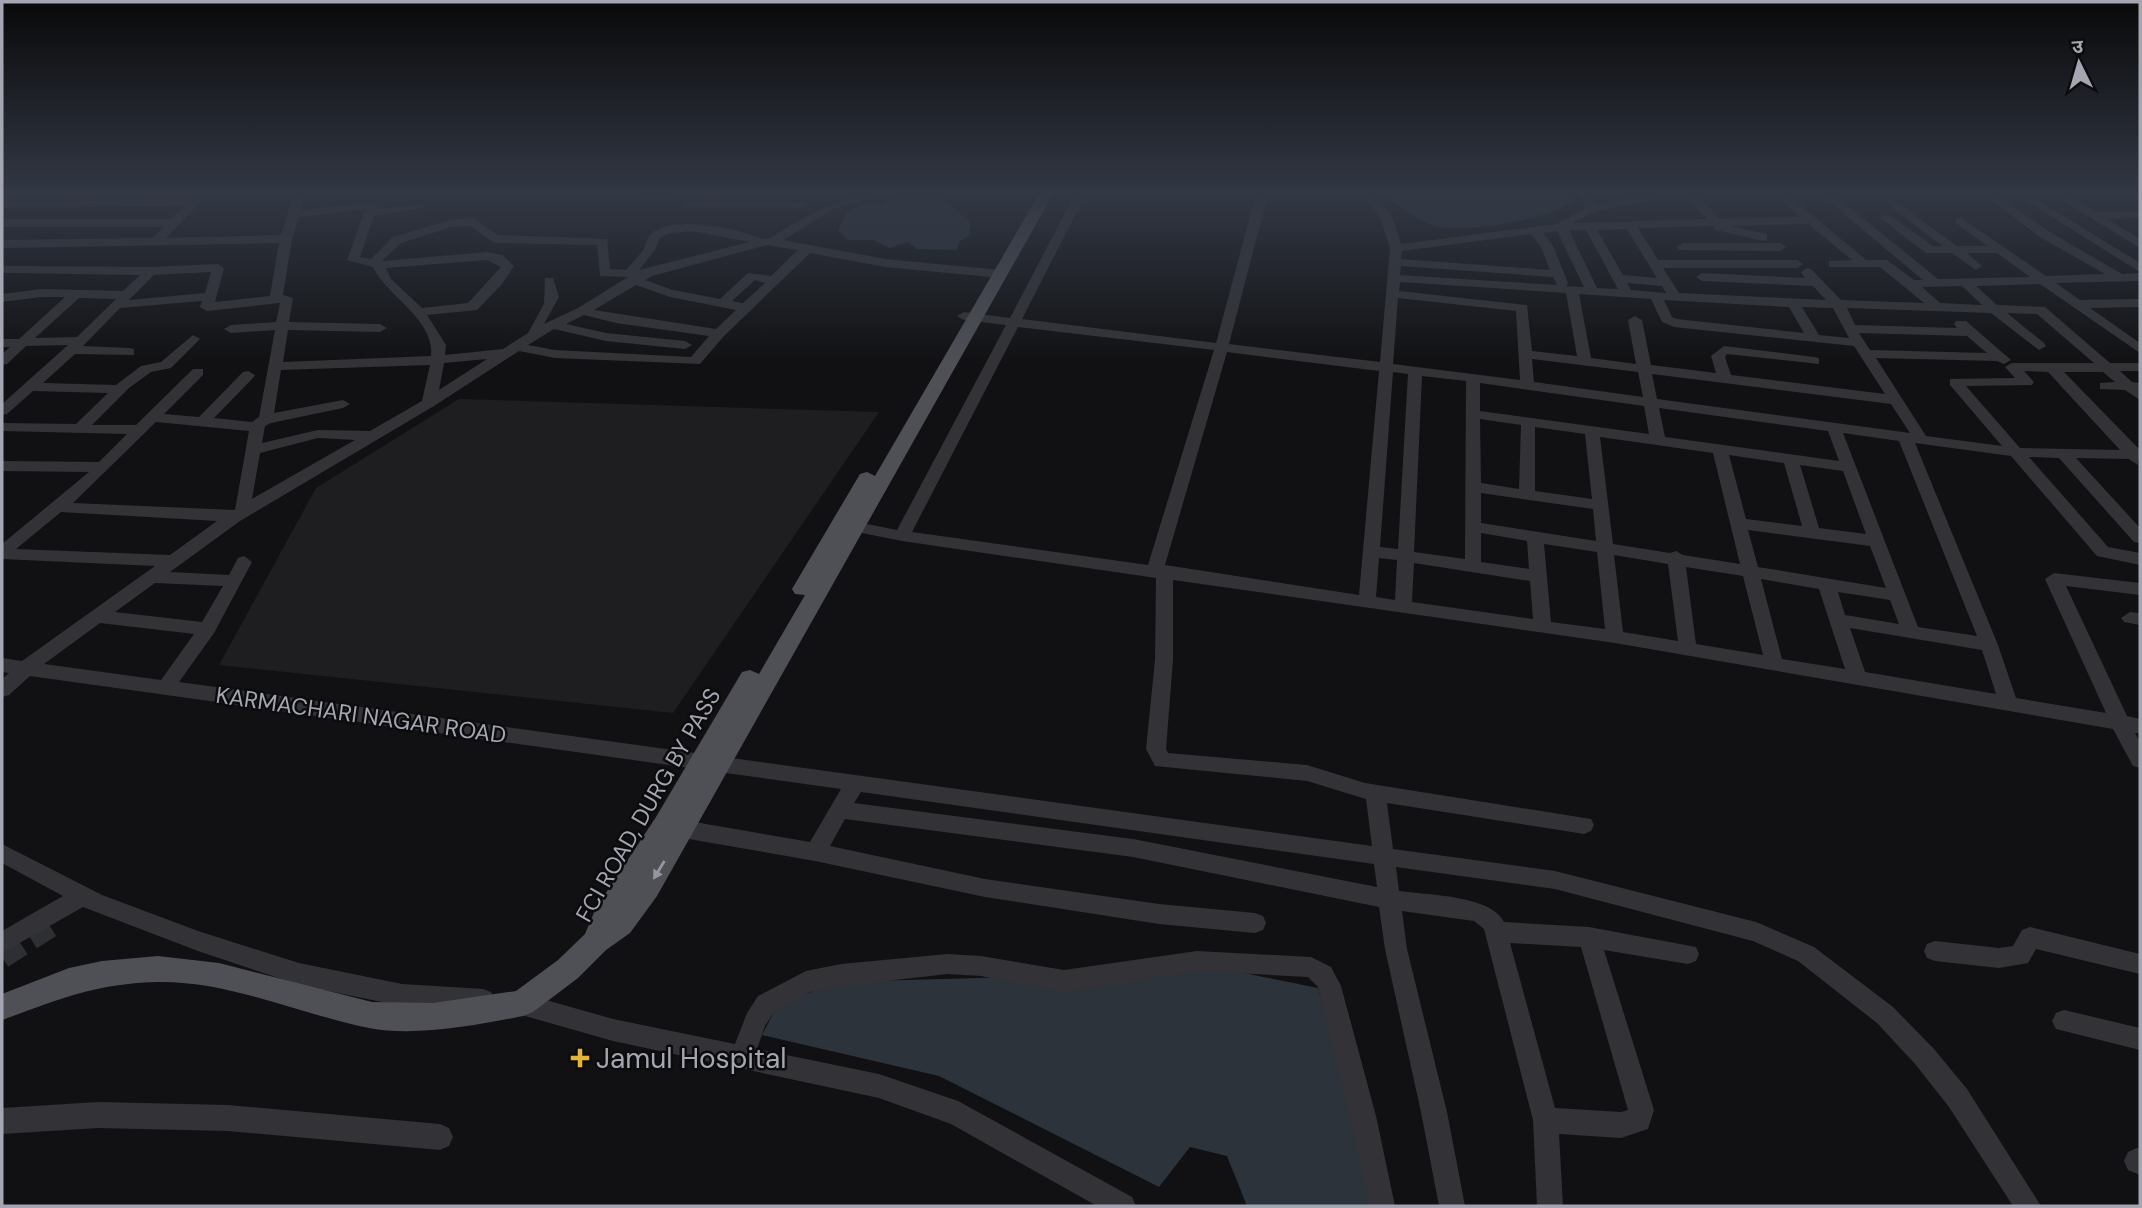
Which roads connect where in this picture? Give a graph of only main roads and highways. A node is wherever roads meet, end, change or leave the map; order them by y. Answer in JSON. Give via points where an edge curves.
{"nodes":[{"id":1,"x":1006,"y":250,"type":"edge"},
{"id":2,"x":1010,"y":250,"type":"edge"},
{"id":3,"x":995,"y":273,"type":"junction"},
{"id":4,"x":711,"y":762,"type":"junction"},
{"id":5,"x":596,"y":941,"type":"junction"},
{"id":6,"x":2,"y":1007,"type":"edge"}],
"edges":[{"from":1,"to":3,"type":"main road","name":"FCI ROAD, DURG BY PASS"},
{"from":2,"to":3,"type":"main road","name":"FCI ROAD, DURG BY PASS"},
{"from":3,"to":4,"type":"main road","name":"FCI ROAD, DURG BY PASS"},
{"from":4,"to":5,"type":"main road","name":"FCI ROAD, DURG BY PASS","via":[[606,916]]},
{"from":4,"to":5,"type":"main road","name":"FCI ROAD, DURG BY PASS","one_way":true,"via":[[683,829],[648,888],[621,925]]},
{"from":5,"to":6,"type":"main road","via":[[523,1003],[433,1016],[372,1016],[219,976],[158,969],[69,981]]}]}
